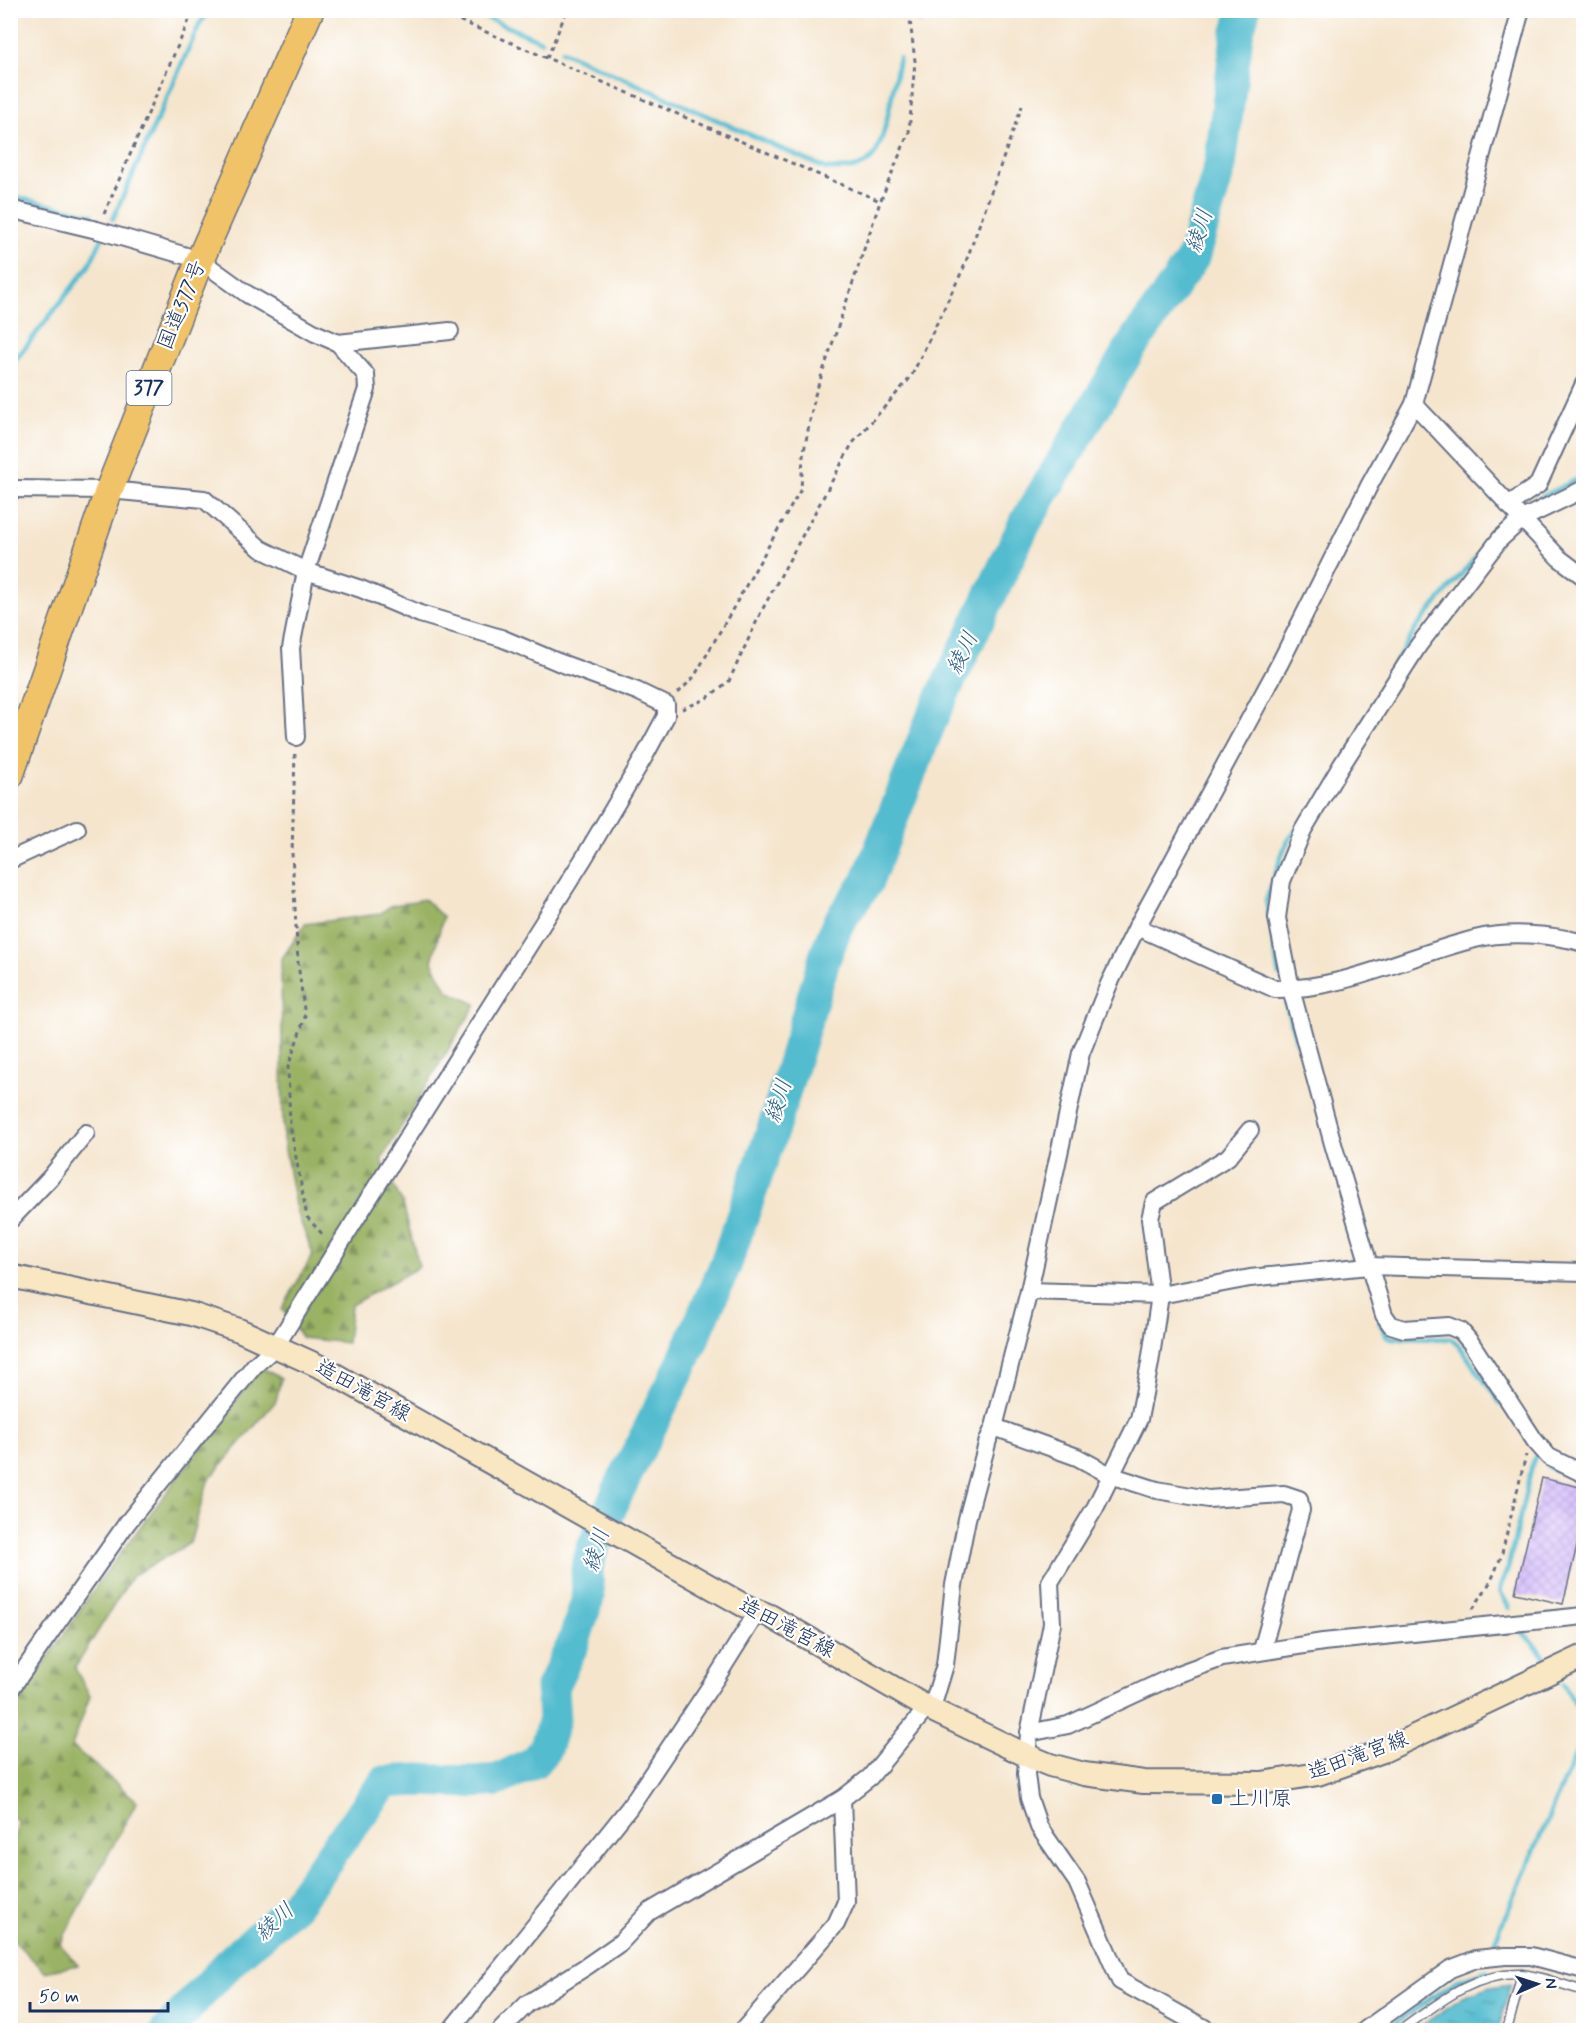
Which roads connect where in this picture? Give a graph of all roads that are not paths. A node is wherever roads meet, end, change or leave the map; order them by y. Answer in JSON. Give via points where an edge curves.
{"nodes":[{"id":1,"x":310,"y":10,"type":"edge"},
{"id":2,"x":1521,"y":10,"type":"edge"},
{"id":3,"x":10,"y":209,"type":"edge"},
{"id":4,"x":200,"y":260,"type":"junction"},
{"id":5,"x":450,"y":331,"type":"dead end"},
{"id":6,"x":338,"y":343,"type":"junction"},
{"id":7,"x":1584,"y":384,"type":"edge"},
{"id":8,"x":1414,"y":404,"type":"junction"},
{"id":9,"x":10,"y":489,"type":"edge"},
{"id":10,"x":1584,"y":489,"type":"edge"},
{"id":11,"x":109,"y":490,"type":"junction"},
{"id":12,"x":1508,"y":505,"type":"junction"},
{"id":13,"x":1522,"y":519,"type":"junction"},
{"id":14,"x":306,"y":570,"type":"junction"},
{"id":15,"x":1584,"y":577,"type":"edge"},
{"id":16,"x":296,"y":737,"type":"road end"},
{"id":17,"x":10,"y":775,"type":"edge"},
{"id":18,"x":77,"y":829,"type":"dead end"},
{"id":19,"x":10,"y":860,"type":"edge"},
{"id":20,"x":1137,"y":927,"type":"junction"},
{"id":21,"x":1584,"y":943,"type":"edge"},
{"id":22,"x":1291,"y":989,"type":"junction"},
{"id":23,"x":1250,"y":1130,"type":"dead end"},
{"id":24,"x":86,"y":1133,"type":"dead end"},
{"id":25,"x":10,"y":1220,"type":"edge"},
{"id":26,"x":1368,"y":1266,"type":"junction"},
{"id":27,"x":1584,"y":1272,"type":"edge"},
{"id":28,"x":10,"y":1276,"type":"edge"},
{"id":29,"x":1029,"y":1291,"type":"junction"},
{"id":30,"x":1160,"y":1295,"type":"junction"},
{"id":31,"x":274,"y":1347,"type":"junction"},
{"id":32,"x":994,"y":1427,"type":"junction"},
{"id":33,"x":1584,"y":1474,"type":"edge"},
{"id":34,"x":1110,"y":1475,"type":"junction"},
{"id":35,"x":757,"y":1611,"type":"junction"},
{"id":36,"x":1584,"y":1616,"type":"edge"},
{"id":37,"x":1262,"y":1650,"type":"junction"},
{"id":38,"x":1584,"y":1656,"type":"edge"},
{"id":39,"x":10,"y":1690,"type":"edge"},
{"id":40,"x":927,"y":1708,"type":"junction"},
{"id":41,"x":1029,"y":1733,"type":"junction"},
{"id":42,"x":1028,"y":1756,"type":"junction"},
{"id":43,"x":842,"y":1799,"type":"junction"},
{"id":44,"x":1584,"y":1970,"type":"edge"},
{"id":45,"x":1522,"y":1974,"type":"junction"},
{"id":46,"x":1584,"y":1991,"type":"edge"},
{"id":47,"x":451,"y":2031,"type":"edge"},
{"id":48,"x":501,"y":2031,"type":"edge"},
{"id":49,"x":743,"y":2031,"type":"edge"},
{"id":50,"x":1208,"y":2031,"type":"edge"},
{"id":51,"x":1365,"y":2031,"type":"edge"},
{"id":52,"x":1401,"y":2031,"type":"edge"},
{"id":53,"x":1507,"y":2031,"type":"edge"}],
"edges":[{"from":1,"to":4,"type":"highway","name":"国道377号","number":"377"},
{"from":2,"to":8,"type":"street"},
{"from":3,"to":4,"type":"street"},
{"from":4,"to":6,"type":"street","via":[[247,294]]},
{"from":4,"to":11,"type":"highway","name":"国道377号","number":"377"},
{"from":5,"to":6,"type":"street"},
{"from":6,"to":14,"type":"street","via":[[366,375],[367,390]]},
{"from":7,"to":12,"type":"street","via":[[1538,485]]},
{"from":8,"to":12,"type":"street"},
{"from":8,"to":20,"type":"street"},
{"from":9,"to":11,"type":"street"},
{"from":10,"to":13,"type":"street"},
{"from":11,"to":14,"type":"street","via":[[204,499],[261,549]]},
{"from":11,"to":17,"type":"highway","name":"国道377号","number":"377"},
{"from":12,"to":13,"type":"street"},
{"from":13,"to":15,"type":"street","via":[[1559,558]]},
{"from":13,"to":22,"type":"street","via":[[1500,539],[1418,646],[1303,830],[1282,881],[1277,918]]},
{"from":14,"to":16,"type":"street","via":[[291,648]]},
{"from":14,"to":31,"type":"street","via":[[420,614],[501,638],[637,691],[666,710],[644,757],[584,858]]},
{"from":18,"to":19,"type":"street"},
{"from":20,"to":22,"type":"street","via":[[1261,984]]},
{"from":20,"to":29,"type":"street","via":[[1081,1053]]},
{"from":21,"to":22,"type":"street","via":[[1512,934],[1476,939],[1328,984]]},
{"from":22,"to":26,"type":"street"},
{"from":23,"to":30,"type":"street","via":[[1228,1157],[1154,1202],[1150,1219]]},
{"from":24,"to":25,"type":"street"},
{"from":26,"to":27,"type":"street"},
{"from":26,"to":30,"type":"street","via":[[1250,1278]]},
{"from":26,"to":33,"type":"street","via":[[1391,1325],[1404,1329],[1449,1326],[1461,1331],[1535,1441],[1549,1457]]},
{"from":28,"to":31,"type":"main road","name":"造田滝宮線","via":[[191,1314]]},
{"from":29,"to":30,"type":"street"},
{"from":29,"to":32,"type":"street"},
{"from":30,"to":34,"type":"street","via":[[1139,1419]]},
{"from":31,"to":35,"type":"main road","name":"造田滝宮線","via":[[323,1368]]},
{"from":31,"to":39,"type":"street","via":[[254,1366],[127,1523]]},
{"from":32,"to":34,"type":"street","via":[[1077,1457]]},
{"from":32,"to":40,"type":"street","via":[[967,1519],[954,1585],[945,1665],[935,1698]]},
{"from":34,"to":37,"type":"street","via":[[1157,1491],[1208,1499],[1284,1494],[1299,1499],[1301,1510]]},
{"from":34,"to":41,"type":"street","via":[[1095,1508],[1050,1582],[1052,1624]]},
{"from":35,"to":40,"type":"main road","name":"造田滝宮線"},
{"from":35,"to":47,"type":"street","via":[[629,1808]]},
{"from":36,"to":37,"type":"street"},
{"from":37,"to":41,"type":"street","via":[[1222,1658],[1068,1725]]},
{"from":38,"to":42,"type":"main road","name":"造田滝宮線","via":[[1383,1751],[1318,1774],[1262,1783],[1144,1782],[1084,1774]]},
{"from":40,"to":42,"type":"main road","name":"造田滝宮線"},
{"from":40,"to":43,"type":"street","via":[[870,1777]]},
{"from":41,"to":42,"type":"street"},
{"from":42,"to":50,"type":"street","via":[[1029,1798],[1039,1827],[1077,1882],[1120,1981]]},
{"from":43,"to":48,"type":"street","via":[[649,1912],[620,1943],[527,2004]]},
{"from":43,"to":49,"type":"street","via":[[846,1902],[836,1924]]},
{"from":44,"to":51,"type":"street","via":[[1531,1956],[1476,1959],[1450,1969]]},
{"from":45,"to":46,"type":"lane"},
{"from":45,"to":52,"type":"lane","via":[[1463,1988]]},
{"from":45,"to":53,"type":"lane"}]}
